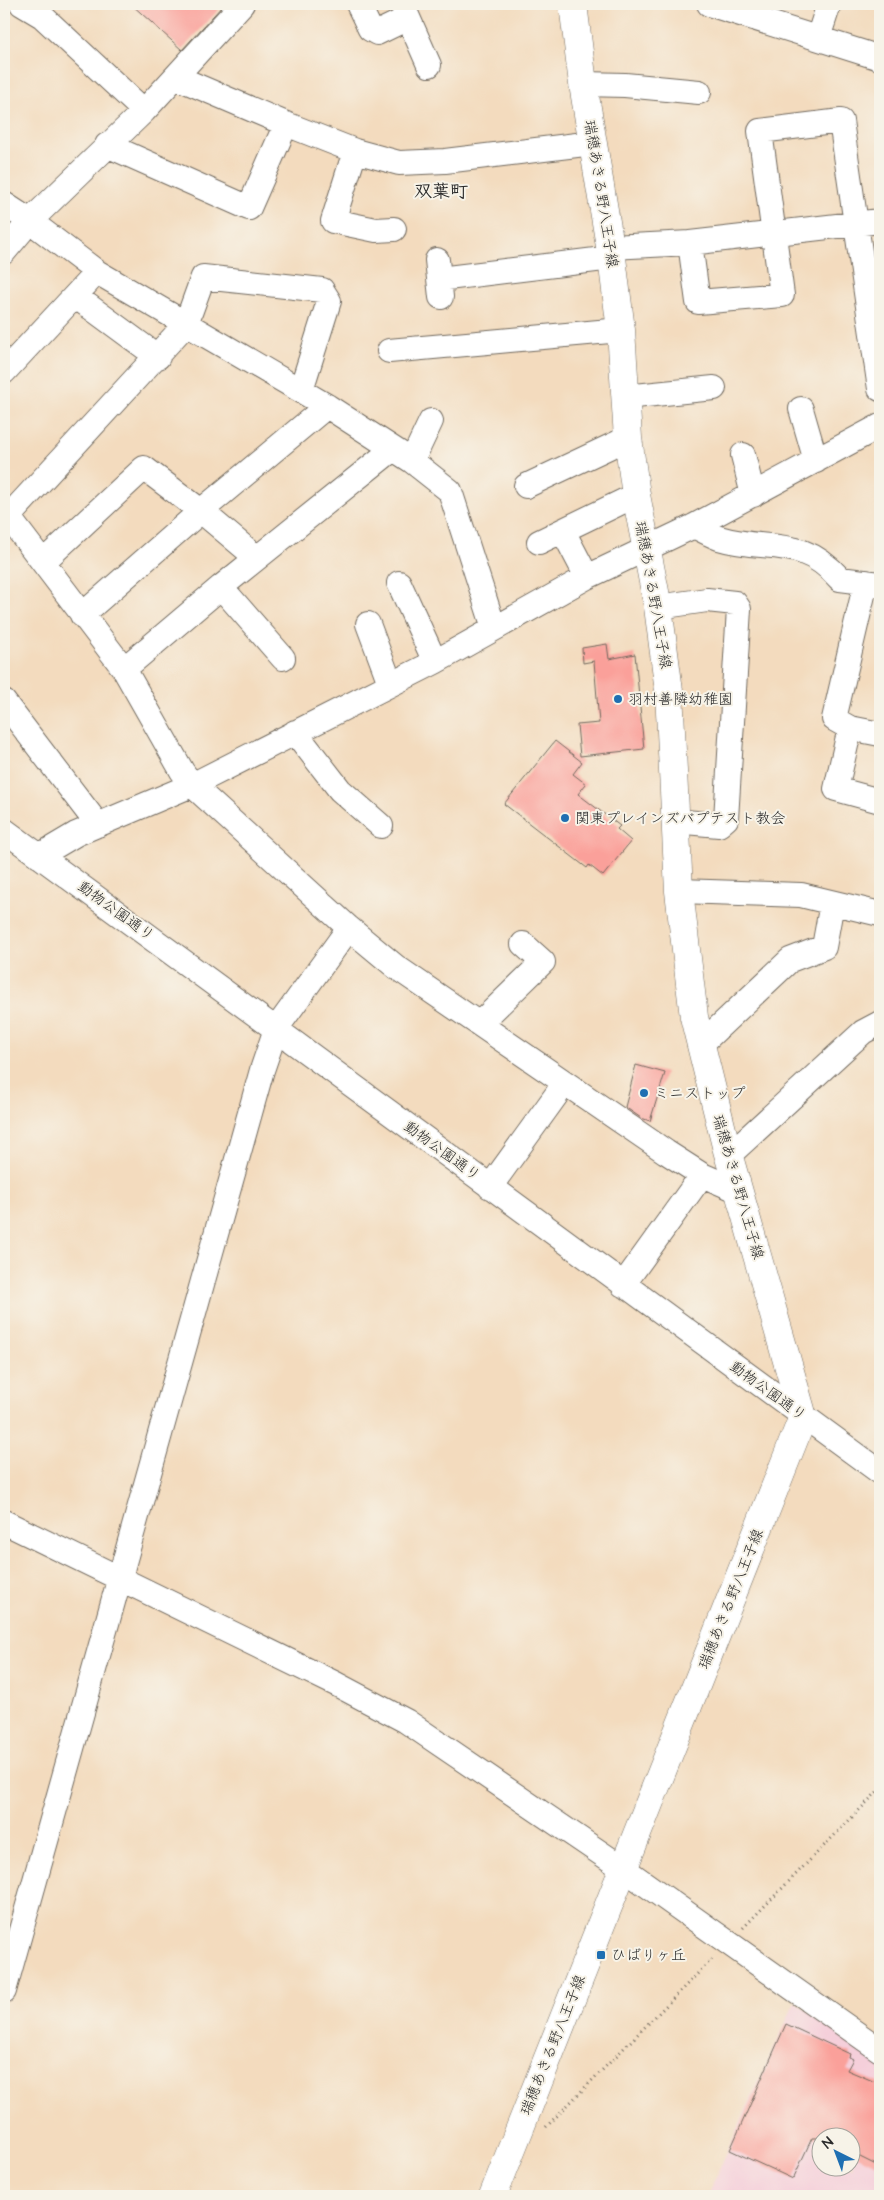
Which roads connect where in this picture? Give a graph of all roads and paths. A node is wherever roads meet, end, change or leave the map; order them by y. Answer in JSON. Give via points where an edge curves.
{"nodes":[{"id":1,"x":22,"y":4,"type":"edge"},
{"id":2,"x":242,"y":4,"type":"edge"},
{"id":3,"x":358,"y":4,"type":"edge"},
{"id":4,"x":573,"y":4,"type":"edge"},
{"id":5,"x":709,"y":4,"type":"edge"},
{"id":6,"x":829,"y":4,"type":"edge"},
{"id":7,"x":405,"y":11,"type":"edge"},
{"id":8,"x":818,"y":38,"type":"junction"},
{"id":9,"x":880,"y":58,"type":"edge"},
{"id":10,"x":429,"y":65,"type":"dead end"},
{"id":11,"x":176,"y":77,"type":"junction"},
{"id":12,"x":583,"y":84,"type":"junction"},
{"id":13,"x":699,"y":92,"type":"dead end"},
{"id":14,"x":144,"y":111,"type":"junction"},
{"id":15,"x":286,"y":124,"type":"junction"},
{"id":16,"x":593,"y":143,"type":"junction"},
{"id":17,"x":107,"y":145,"type":"junction"},
{"id":18,"x":355,"y":151,"type":"junction"},
{"id":19,"x":4,"y":204,"type":"edge"},
{"id":20,"x":30,"y":221,"type":"junction"},
{"id":21,"x":880,"y":221,"type":"edge"},
{"id":22,"x":856,"y":224,"type":"junction"},
{"id":23,"x":394,"y":229,"type":"dead end"},
{"id":24,"x":774,"y":232,"type":"junction"},
{"id":25,"x":690,"y":243,"type":"junction"},
{"id":26,"x":4,"y":252,"type":"edge"},
{"id":27,"x":612,"y":252,"type":"junction"},
{"id":28,"x":97,"y":272,"type":"junction"},
{"id":29,"x":439,"y":279,"type":"dead end"},
{"id":30,"x":75,"y":296,"type":"junction"},
{"id":31,"x":186,"y":324,"type":"junction"},
{"id":32,"x":621,"y":330,"type":"junction"},
{"id":33,"x":388,"y":351,"type":"dead end"},
{"id":34,"x":158,"y":356,"type":"junction"},
{"id":35,"x":4,"y":372,"type":"edge"},
{"id":36,"x":714,"y":388,"type":"dead end"},
{"id":37,"x":880,"y":389,"type":"edge"},
{"id":38,"x":301,"y":390,"type":"junction"},
{"id":39,"x":625,"y":396,"type":"junction"},
{"id":40,"x":327,"y":406,"type":"junction"},
{"id":41,"x":801,"y":409,"type":"dead end"},
{"id":42,"x":430,"y":421,"type":"dead end"},
{"id":43,"x":880,"y":426,"type":"edge"},
{"id":44,"x":628,"y":438,"type":"junction"},
{"id":45,"x":393,"y":449,"type":"junction"},
{"id":46,"x":743,"y":455,"type":"dead end"},
{"id":47,"x":816,"y":461,"type":"junction"},
{"id":48,"x":412,"y":462,"type":"junction"},
{"id":49,"x":526,"y":486,"type":"dead end"},
{"id":50,"x":636,"y":495,"type":"junction"},
{"id":51,"x":753,"y":495,"type":"junction"},
{"id":52,"x":200,"y":511,"type":"junction"},
{"id":53,"x":6,"y":514,"type":"edge"},
{"id":54,"x":694,"y":526,"type":"junction"},
{"id":55,"x":563,"y":531,"type":"junction"},
{"id":56,"x":539,"y":542,"type":"dead end"},
{"id":57,"x":646,"y":550,"type":"junction"},
{"id":58,"x":257,"y":558,"type":"junction"},
{"id":59,"x":43,"y":562,"type":"junction"},
{"id":60,"x":587,"y":577,"type":"junction"},
{"id":61,"x":399,"y":583,"type":"dead end"},
{"id":62,"x":873,"y":583,"type":"edge"},
{"id":63,"x":221,"y":587,"type":"junction"},
{"id":64,"x":658,"y":607,"type":"junction"},
{"id":65,"x":82,"y":615,"type":"junction"},
{"id":66,"x":368,"y":624,"type":"dead end"},
{"id":67,"x":494,"y":628,"type":"junction"},
{"id":68,"x":283,"y":658,"type":"dead end"},
{"id":69,"x":435,"y":662,"type":"junction"},
{"id":70,"x":124,"y":669,"type":"junction"},
{"id":71,"x":390,"y":683,"type":"junction"},
{"id":72,"x":4,"y":702,"type":"edge"},
{"id":73,"x":850,"y":728,"type":"junction"},
{"id":74,"x":295,"y":732,"type":"junction"},
{"id":75,"x":880,"y":734,"type":"edge"},
{"id":76,"x":192,"y":785,"type":"junction"},
{"id":77,"x":880,"y":801,"type":"edge"},
{"id":78,"x":674,"y":821,"type":"junction"},
{"id":79,"x":98,"y":825,"type":"junction"},
{"id":80,"x":381,"y":826,"type":"dead end"},
{"id":81,"x":4,"y":830,"type":"edge"},
{"id":82,"x":39,"y":856,"type":"junction"},
{"id":83,"x":679,"y":891,"type":"junction"},
{"id":84,"x":832,"y":903,"type":"junction"},
{"id":85,"x":880,"y":914,"type":"edge"},
{"id":86,"x":348,"y":928,"type":"junction"},
{"id":87,"x":523,"y":944,"type":"dead end"},
{"id":88,"x":880,"y":1023,"type":"edge"},
{"id":89,"x":479,"y":1024,"type":"junction"},
{"id":90,"x":276,"y":1028,"type":"junction"},
{"id":91,"x":700,"y":1045,"type":"junction"},
{"id":92,"x":565,"y":1083,"type":"junction"},
{"id":93,"x":727,"y":1153,"type":"junction"},
{"id":94,"x":697,"y":1172,"type":"junction"},
{"id":95,"x":490,"y":1187,"type":"junction"},
{"id":96,"x":739,"y":1191,"type":"junction"},
{"id":97,"x":623,"y":1284,"type":"junction"},
{"id":98,"x":803,"y":1417,"type":"junction"},
{"id":99,"x":880,"y":1472,"type":"edge"},
{"id":100,"x":4,"y":1522,"type":"edge"},
{"id":101,"x":120,"y":1580,"type":"junction"},
{"id":102,"x":880,"y":1789,"type":"edge"},
{"id":103,"x":624,"y":1869,"type":"junction"},
{"id":104,"x":728,"y":1943,"type":"junction"},
{"id":105,"x":4,"y":1991,"type":"edge"},
{"id":106,"x":880,"y":2050,"type":"edge"},
{"id":107,"x":518,"y":2132,"type":"junction"},
{"id":108,"x":493,"y":2196,"type":"edge"}],
"edges":[{"from":1,"to":14,"type":"street","via":[[42,16]]},
{"from":2,"to":11,"type":"street"},
{"from":3,"to":7,"type":"street","via":[[370,29],[377,33]]},
{"from":4,"to":12,"type":"main road","name":"瑞穂あきる野八王子線"},
{"from":5,"to":8,"type":"street"},
{"from":6,"to":8,"type":"street"},
{"from":7,"to":10,"type":"street"},
{"from":8,"to":9,"type":"street"},
{"from":11,"to":14,"type":"street"},
{"from":11,"to":15,"type":"street"},
{"from":12,"to":13,"type":"street","via":[[625,84]]},
{"from":12,"to":16,"type":"main road","name":"瑞穂あきる野八王子線"},
{"from":14,"to":17,"type":"street"},
{"from":15,"to":17,"type":"street","via":[[249,208]]},
{"from":15,"to":18,"type":"street"},
{"from":16,"to":18,"type":"street","via":[[444,161],[399,163]]},
{"from":16,"to":27,"type":"main road","name":"瑞穂あきる野八王子線"},
{"from":17,"to":20,"type":"street"},
{"from":18,"to":23,"type":"street","via":[[333,222],[376,230]]},
{"from":19,"to":20,"type":"street"},
{"from":20,"to":26,"type":"street"},
{"from":20,"to":28,"type":"street"},
{"from":21,"to":22,"type":"street"},
{"from":22,"to":24,"type":"street"},
{"from":22,"to":24,"type":"street","via":[[841,121],[760,131]]},
{"from":22,"to":37,"type":"street"},
{"from":24,"to":25,"type":"street"},
{"from":24,"to":25,"type":"street","via":[[782,295],[698,302]]},
{"from":25,"to":27,"type":"street"},
{"from":27,"to":29,"type":"street"},
{"from":27,"to":32,"type":"main road","name":"瑞穂あきる野八王子線"},
{"from":28,"to":30,"type":"street"},
{"from":28,"to":31,"type":"street"},
{"from":30,"to":34,"type":"street"},
{"from":30,"to":35,"type":"street"},
{"from":31,"to":34,"type":"street"},
{"from":31,"to":38,"type":"street"},
{"from":31,"to":38,"type":"street","via":[[203,276],[322,290],[329,301]]},
{"from":32,"to":33,"type":"street"},
{"from":32,"to":39,"type":"main road","name":"瑞穂あきる野八王子線"},
{"from":34,"to":53,"type":"street"},
{"from":36,"to":39,"type":"street"},
{"from":38,"to":40,"type":"street"},
{"from":39,"to":44,"type":"main road","name":"瑞穂あきる野八王子線"},
{"from":40,"to":45,"type":"street"},
{"from":40,"to":52,"type":"street"},
{"from":41,"to":47,"type":"street"},
{"from":42,"to":48,"type":"street"},
{"from":43,"to":47,"type":"street"},
{"from":44,"to":49,"type":"street"},
{"from":44,"to":50,"type":"main road","name":"瑞穂あきる野八王子線"},
{"from":45,"to":48,"type":"street"},
{"from":45,"to":58,"type":"street"},
{"from":46,"to":51,"type":"street"},
{"from":47,"to":51,"type":"street"},
{"from":48,"to":67,"type":"street","via":[[450,492]]},
{"from":50,"to":55,"type":"street"},
{"from":50,"to":57,"type":"main road","name":"瑞穂あきる野八王子線"},
{"from":51,"to":54,"type":"street"},
{"from":52,"to":58,"type":"street"},
{"from":52,"to":59,"type":"street","via":[[144,468]]},
{"from":52,"to":65,"type":"street"},
{"from":53,"to":59,"type":"street"},
{"from":54,"to":57,"type":"street"},
{"from":54,"to":62,"type":"street","via":[[720,538],[808,553],[826,564],[840,579]]},
{"from":55,"to":56,"type":"street"},
{"from":55,"to":60,"type":"street"},
{"from":57,"to":60,"type":"street"},
{"from":57,"to":64,"type":"main road","name":"瑞穂あきる野八王子線"},
{"from":58,"to":63,"type":"street"},
{"from":59,"to":65,"type":"street"},
{"from":60,"to":67,"type":"street"},
{"from":61,"to":69,"type":"street"},
{"from":62,"to":73,"type":"street","via":[[834,719]]},
{"from":63,"to":68,"type":"street"},
{"from":63,"to":70,"type":"street"},
{"from":64,"to":78,"type":"main road","name":"瑞穂あきる野八王子線","via":[[669,691]]},
{"from":64,"to":78,"type":"street","via":[[707,600],[735,603],[739,609],[726,819],[720,825]]},
{"from":65,"to":70,"type":"street"},
{"from":66,"to":71,"type":"street"},
{"from":67,"to":69,"type":"street"},
{"from":69,"to":71,"type":"street"},
{"from":70,"to":76,"type":"street"},
{"from":71,"to":74,"type":"street"},
{"from":72,"to":79,"type":"street"},
{"from":73,"to":75,"type":"street"},
{"from":73,"to":77,"type":"street","via":[[836,790]]},
{"from":74,"to":76,"type":"street"},
{"from":74,"to":80,"type":"street","via":[[340,790]]},
{"from":76,"to":79,"type":"street"},
{"from":76,"to":86,"type":"street"},
{"from":78,"to":83,"type":"main road","name":"瑞穂あきる野八王子線"},
{"from":79,"to":82,"type":"street"},
{"from":81,"to":82,"type":"street","name":"動物公園通り"},
{"from":82,"to":90,"type":"street","name":"動物公園通り"},
{"from":83,"to":84,"type":"street","via":[[801,895]]},
{"from":83,"to":91,"type":"main road","name":"瑞穂あきる野八王子線"},
{"from":84,"to":85,"type":"street"},
{"from":84,"to":91,"type":"street","via":[[824,947],[790,960]]},
{"from":86,"to":89,"type":"street","via":[[396,967]]},
{"from":86,"to":90,"type":"street"},
{"from":87,"to":89,"type":"street","via":[[543,962]]},
{"from":88,"to":93,"type":"street","via":[[863,1032]]},
{"from":89,"to":92,"type":"street"},
{"from":90,"to":95,"type":"street","name":"動物公園通り"},
{"from":90,"to":101,"type":"street"},
{"from":91,"to":93,"type":"main road","name":"瑞穂あきる野八王子線"},
{"from":92,"to":94,"type":"street"},
{"from":92,"to":95,"type":"street"},
{"from":93,"to":94,"type":"street"},
{"from":93,"to":96,"type":"main road","name":"瑞穂あきる野八王子線"},
{"from":94,"to":96,"type":"street"},
{"from":94,"to":97,"type":"street"},
{"from":95,"to":97,"type":"street","name":"動物公園通り"},
{"from":96,"to":98,"type":"main road","name":"瑞穂あきる野八王子線"},
{"from":97,"to":98,"type":"street","name":"動物公園通り"},
{"from":98,"to":99,"type":"street","name":"動物公園通り"},
{"from":98,"to":103,"type":"main road","name":"瑞穂あきる野八王子線"},
{"from":100,"to":101,"type":"street"},
{"from":101,"to":103,"type":"street","via":[[336,1684],[406,1722]]},
{"from":101,"to":105,"type":"street"},
{"from":102,"to":104,"type":"path"},
{"from":103,"to":104,"type":"street"},
{"from":103,"to":107,"type":"main road","name":"瑞穂あきる野八王子線"},
{"from":104,"to":106,"type":"street"},
{"from":104,"to":107,"type":"path","via":[[538,2134]]},
{"from":107,"to":108,"type":"main road","name":"瑞穂あきる野八王子線"}]}
